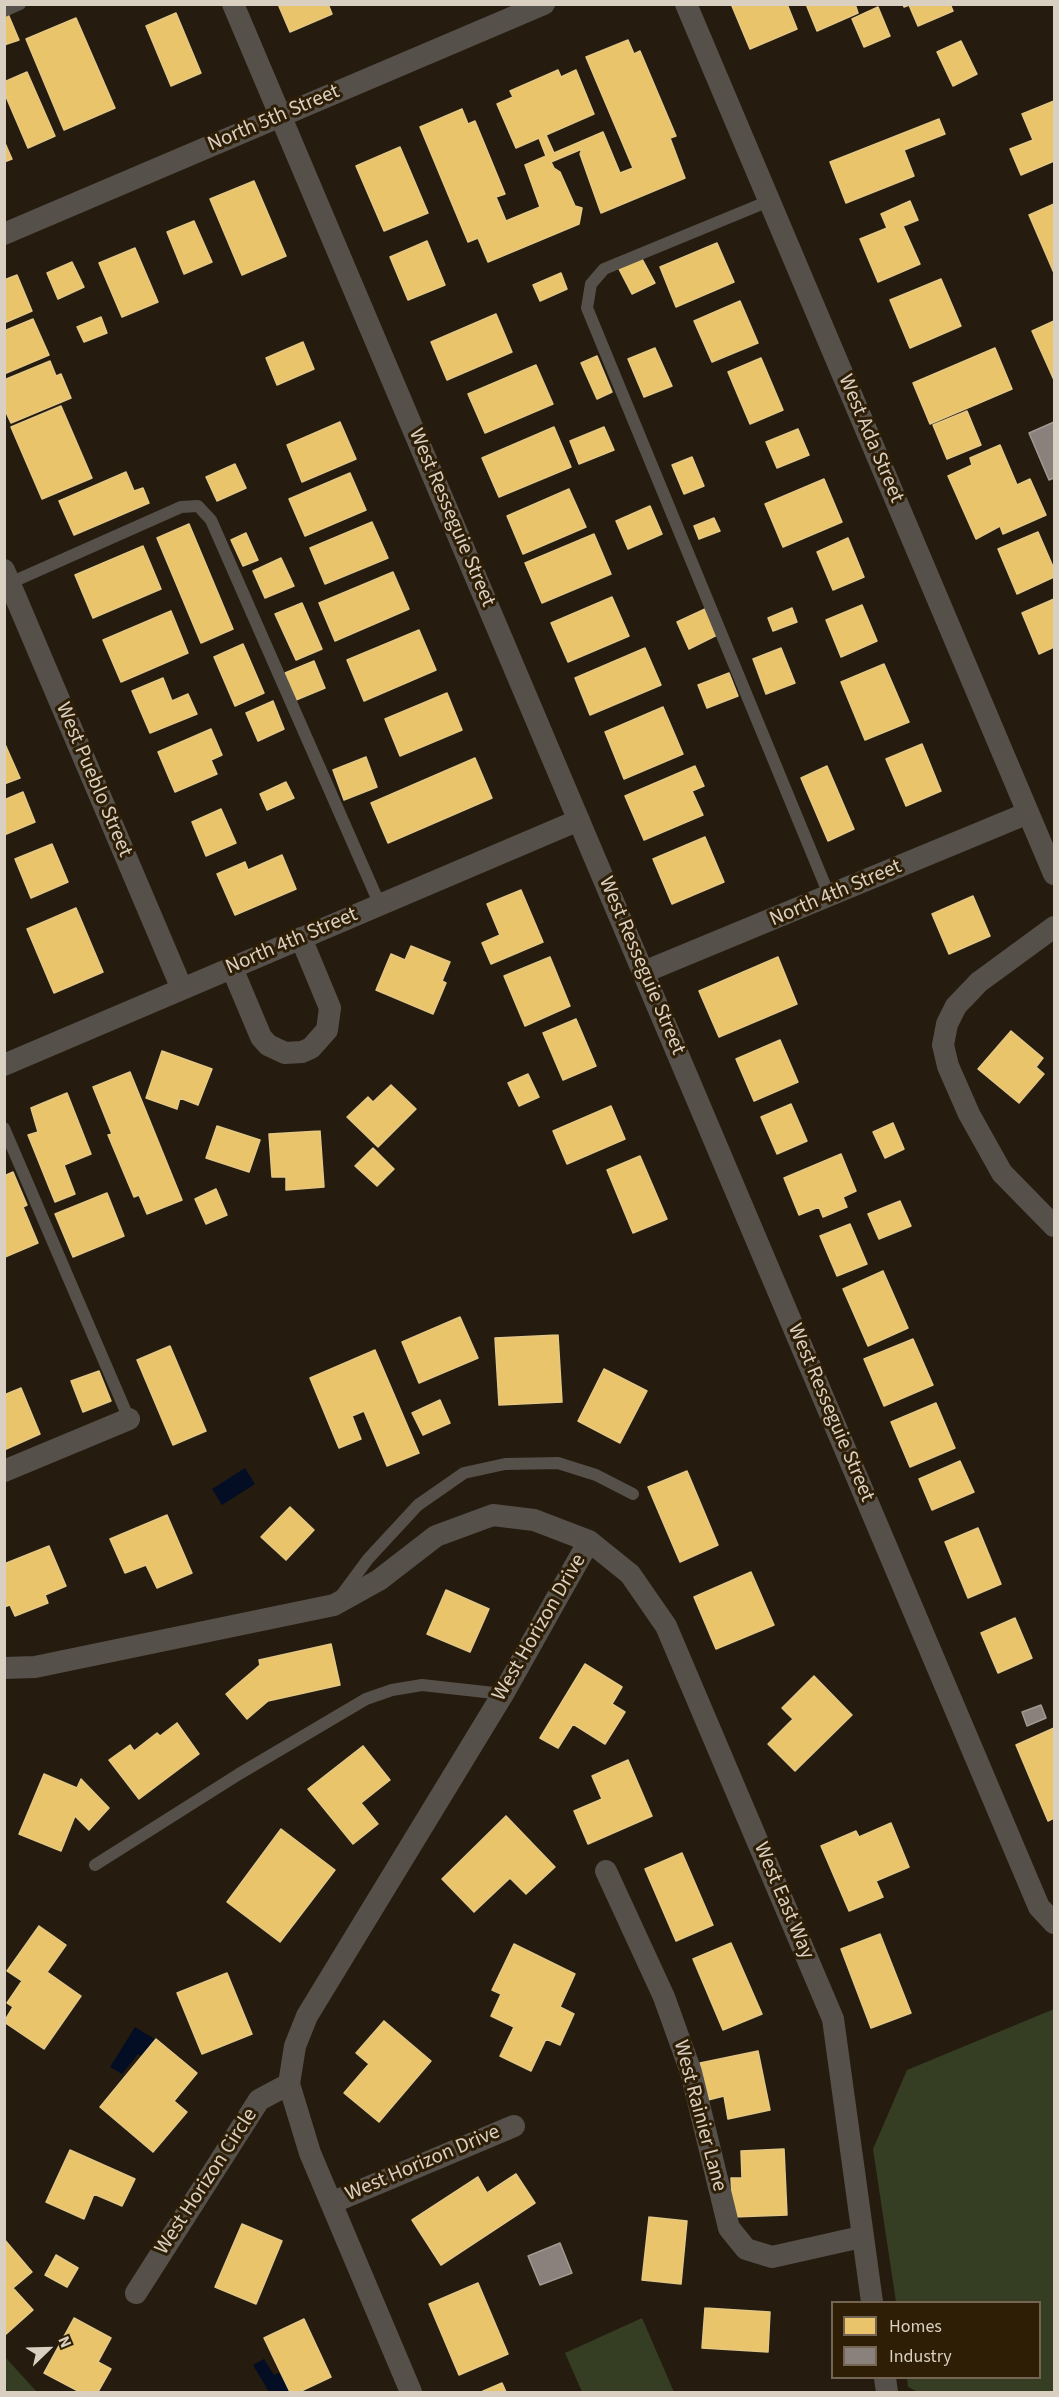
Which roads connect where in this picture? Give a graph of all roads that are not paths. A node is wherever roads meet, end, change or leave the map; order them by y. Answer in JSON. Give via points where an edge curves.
{"nodes":[{"id":1,"x":20,"y":4,"type":"edge"},
{"id":2,"x":233,"y":4,"type":"edge"},
{"id":3,"x":544,"y":4,"type":"edge"},
{"id":4,"x":686,"y":4,"type":"edge"},
{"id":5,"x":4,"y":11,"type":"edge"},
{"id":6,"x":281,"y":116,"type":"junction"},
{"id":7,"x":770,"y":201,"type":"junction"},
{"id":8,"x":4,"y":234,"type":"edge"},
{"id":9,"x":7,"y":576,"type":"edge"},
{"id":10,"x":1029,"y":813,"type":"junction"},
{"id":11,"x":579,"y":820,"type":"junction"},
{"id":12,"x":1054,"y":874,"type":"edge"},
{"id":13,"x":830,"y":897,"type":"junction"},
{"id":14,"x":380,"y":905,"type":"junction"},
{"id":15,"x":1054,"y":927,"type":"edge"},
{"id":16,"x":301,"y":938,"type":"junction"},
{"id":17,"x":232,"y":968,"type":"junction"},
{"id":18,"x":644,"y":972,"type":"junction"},
{"id":19,"x":182,"y":989,"type":"junction"},
{"id":20,"x":4,"y":1065,"type":"edge"},
{"id":21,"x":4,"y":1128,"type":"edge"},
{"id":22,"x":1054,"y":1226,"type":"edge"},
{"id":23,"x":129,"y":1419,"type":"joint"},
{"id":24,"x":4,"y":1471,"type":"edge"},
{"id":25,"x":633,"y":1494,"type":"dead end"},
{"id":26,"x":589,"y":1541,"type":"junction"},
{"id":27,"x":334,"y":1605,"type":"junction"},
{"id":28,"x":4,"y":1668,"type":"edge"},
{"id":29,"x":504,"y":1694,"type":"junction"},
{"id":30,"x":96,"y":1865,"type":"dead end"},
{"id":31,"x":606,"y":1871,"type":"dead end"},
{"id":32,"x":1054,"y":1923,"type":"edge"},
{"id":33,"x":289,"y":2084,"type":"junction"},
{"id":34,"x":514,"y":2126,"type":"dead end"},
{"id":35,"x":331,"y":2203,"type":"junction"},
{"id":36,"x":861,"y":2237,"type":"junction"},
{"id":37,"x":136,"y":2293,"type":"dead end"},
{"id":38,"x":872,"y":2301,"type":"edge"},
{"id":39,"x":411,"y":2392,"type":"edge"}],
"edges":[{"from":1,"to":5,"type":"lane"},
{"from":2,"to":6,"type":"street","name":"West Resseguie Street"},
{"from":3,"to":6,"type":"street","name":"North 5th Street"},
{"from":4,"to":7,"type":"street","name":"West Ada Street"},
{"from":6,"to":8,"type":"street","name":"North 5th Street"},
{"from":6,"to":11,"type":"street","name":"West Resseguie Street"},
{"from":7,"to":10,"type":"street","name":"West Ada Street"},
{"from":7,"to":13,"type":"lane","via":[[604,269],[591,284],[587,308]]},
{"from":9,"to":14,"type":"lane","via":[[181,507],[198,506],[211,520]]},
{"from":9,"to":19,"type":"street","name":"West Pueblo Street"},
{"from":10,"to":12,"type":"street","name":"West Ada Street"},
{"from":10,"to":13,"type":"street","name":"North 4th Street"},
{"from":11,"to":14,"type":"street","name":"North 4th Street"},
{"from":11,"to":18,"type":"street","name":"West Resseguie Street"},
{"from":13,"to":18,"type":"street","name":"North 4th Street"},
{"from":14,"to":16,"type":"street","name":"North 4th Street"},
{"from":15,"to":22,"type":"street","via":[[971,990],[956,1006],[943,1045],[969,1114],[1002,1173]]},
{"from":16,"to":17,"type":"street","name":"North 4th Street"},
{"from":16,"to":17,"type":"street","via":[[330,1008],[327,1030],[302,1052],[285,1053],[261,1037]]},
{"from":17,"to":19,"type":"street","name":"North 4th Street"},
{"from":18,"to":32,"type":"street","name":"West Resseguie Street","via":[[1039,1907]]},
{"from":19,"to":20,"type":"street","name":"North 4th Street"},
{"from":21,"to":23,"type":"lane"},
{"from":23,"to":24,"type":"street"},
{"from":25,"to":27,"type":"lane","via":[[596,1475],[558,1463],[505,1464],[464,1473],[418,1505],[368,1559]]},
{"from":26,"to":27,"type":"street","name":"West Horizon Drive","via":[[534,1520],[493,1515],[436,1536],[379,1580]]},
{"from":26,"to":29,"type":"street","name":"West Horizon Drive"},
{"from":26,"to":36,"type":"street","name":"West East Way","via":[[630,1574],[666,1626],[833,2019]]},
{"from":27,"to":28,"type":"street","name":"West Horizon Drive","via":[[35,1667]]},
{"from":29,"to":30,"type":"lane","via":[[422,1686],[366,1699]]},
{"from":29,"to":33,"type":"street","name":"West Horizon Drive","via":[[307,2016]]},
{"from":31,"to":36,"type":"street","name":"West Rainier Lane","via":[[664,1997],[691,2072],[729,2228],[746,2249],[772,2257]]},
{"from":33,"to":35,"type":"street","name":"West Horizon Drive","via":[[310,2153]]},
{"from":33,"to":37,"type":"street","name":"West Horizon Circle","via":[[259,2100]]},
{"from":34,"to":35,"type":"street","name":"West Horizon Drive"},
{"from":35,"to":39,"type":"street","name":"West Horizon Drive"},
{"from":36,"to":38,"type":"street","name":"West East Way"}]}
